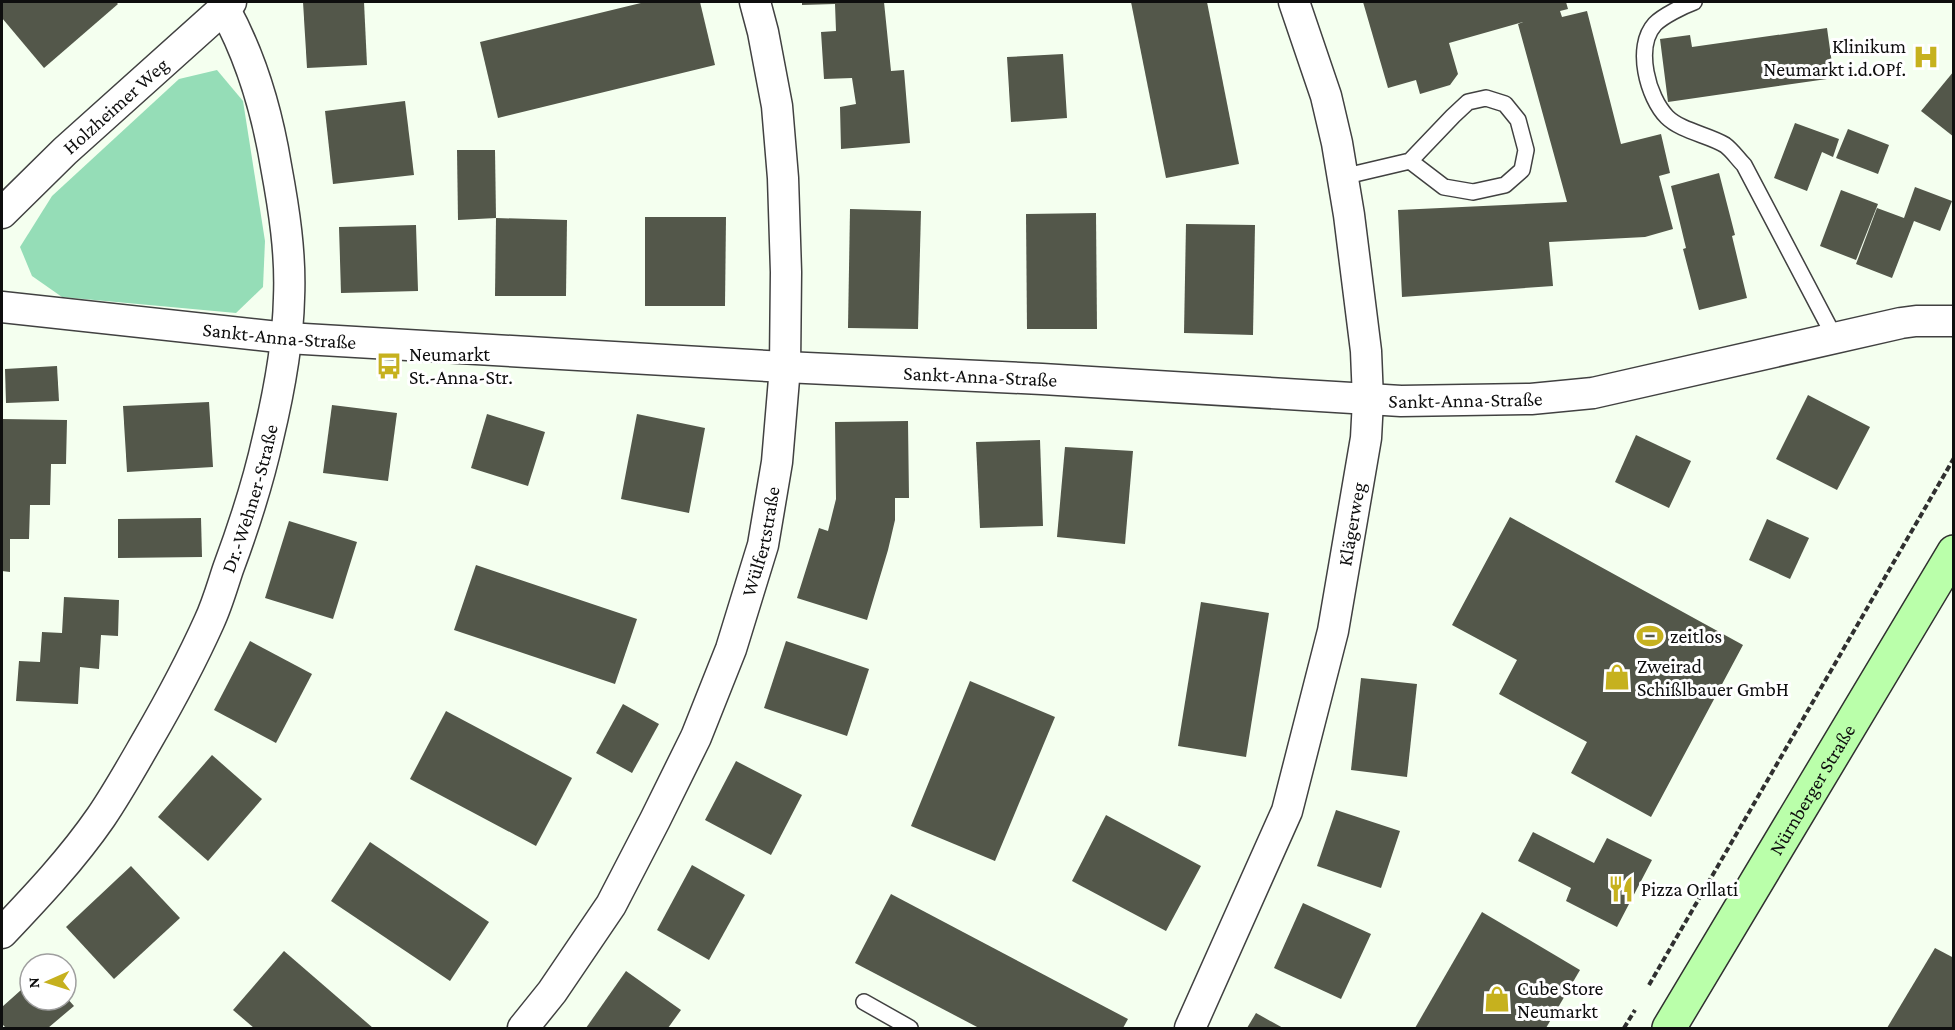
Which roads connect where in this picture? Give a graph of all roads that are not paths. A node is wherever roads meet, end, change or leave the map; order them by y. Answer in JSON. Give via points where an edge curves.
{"nodes":[{"id":1,"x":755,"y":2,"type":"edge"},
{"id":2,"x":1294,"y":2,"type":"edge"},
{"id":3,"x":1694,"y":2,"type":"edge"},
{"id":4,"x":227,"y":5,"type":"edge"},
{"id":5,"x":1410,"y":161,"type":"junction"},
{"id":6,"x":1342,"y":177,"type":"junction"},
{"id":7,"x":2,"y":213,"type":"edge"},
{"id":8,"x":2,"y":307,"type":"edge"},
{"id":9,"x":1953,"y":321,"type":"edge"},
{"id":10,"x":287,"y":338,"type":"junction"},
{"id":11,"x":1835,"y":338,"type":"junction"},
{"id":12,"x":785,"y":367,"type":"junction"},
{"id":13,"x":1368,"y":400,"type":"junction"},
{"id":14,"x":1953,"y":552,"type":"edge"},
{"id":15,"x":2,"y":933,"type":"edge"},
{"id":16,"x":864,"y":1002,"type":"dead end"},
{"id":17,"x":523,"y":1029,"type":"edge"},
{"id":18,"x":910,"y":1029,"type":"edge"},
{"id":19,"x":1190,"y":1029,"type":"edge"},
{"id":20,"x":1669,"y":1029,"type":"edge"}],
"edges":[{"from":1,"to":12,"type":"street","name":"Wülfertstraße","via":[[777,106],[783,178]]},
{"from":2,"to":6,"type":"street","name":"Klägerweg","via":[[1326,96]]},
{"from":3,"to":11,"type":"lane","via":[[1654,25],[1646,41],[1645,72],[1655,101],[1669,119],[1725,145],[1744,165]]},
{"from":4,"to":7,"type":"street","name":"Holzheimer Weg"},
{"from":4,"to":10,"type":"street","name":"Dr.-Wehner-Straße","via":[[261,96],[272,139],[287,249]]},
{"from":5,"to":5,"type":"lane","via":[[1468,102],[1486,98],[1506,104],[1518,120],[1526,150],[1522,170],[1505,185],[1473,192],[1444,187]]},
{"from":5,"to":6,"type":"lane"},
{"from":6,"to":13,"type":"street","name":"Klägerweg","via":[[1361,306]]},
{"from":8,"to":10,"type":"street","name":"Sankt-Anna-Straße"},
{"from":9,"to":11,"type":"street","name":"Sankt-Anna-Straße","via":[[1900,323]]},
{"from":10,"to":12,"type":"street","name":"Sankt-Anna-Straße"},
{"from":10,"to":15,"type":"street","name":"Dr.-Wehner-Straße","via":[[262,467],[210,620],[169,702],[101,817],[42,891]]},
{"from":11,"to":13,"type":"street","name":"Sankt-Anna-Straße","via":[[1593,393],[1531,399]]},
{"from":12,"to":13,"type":"street","name":"Sankt-Anna-Straße"},
{"from":12,"to":17,"type":"street","name":"Wülfertstraße","via":[[777,462],[763,545],[730,649],[700,726],[611,905]]},
{"from":13,"to":19,"type":"street","name":"Klägerweg","via":[[1366,438],[1333,631],[1287,811]]},
{"from":14,"to":20,"type":"main road","name":"Nürnberger Straße"},
{"from":16,"to":18,"type":"lane"}]}
